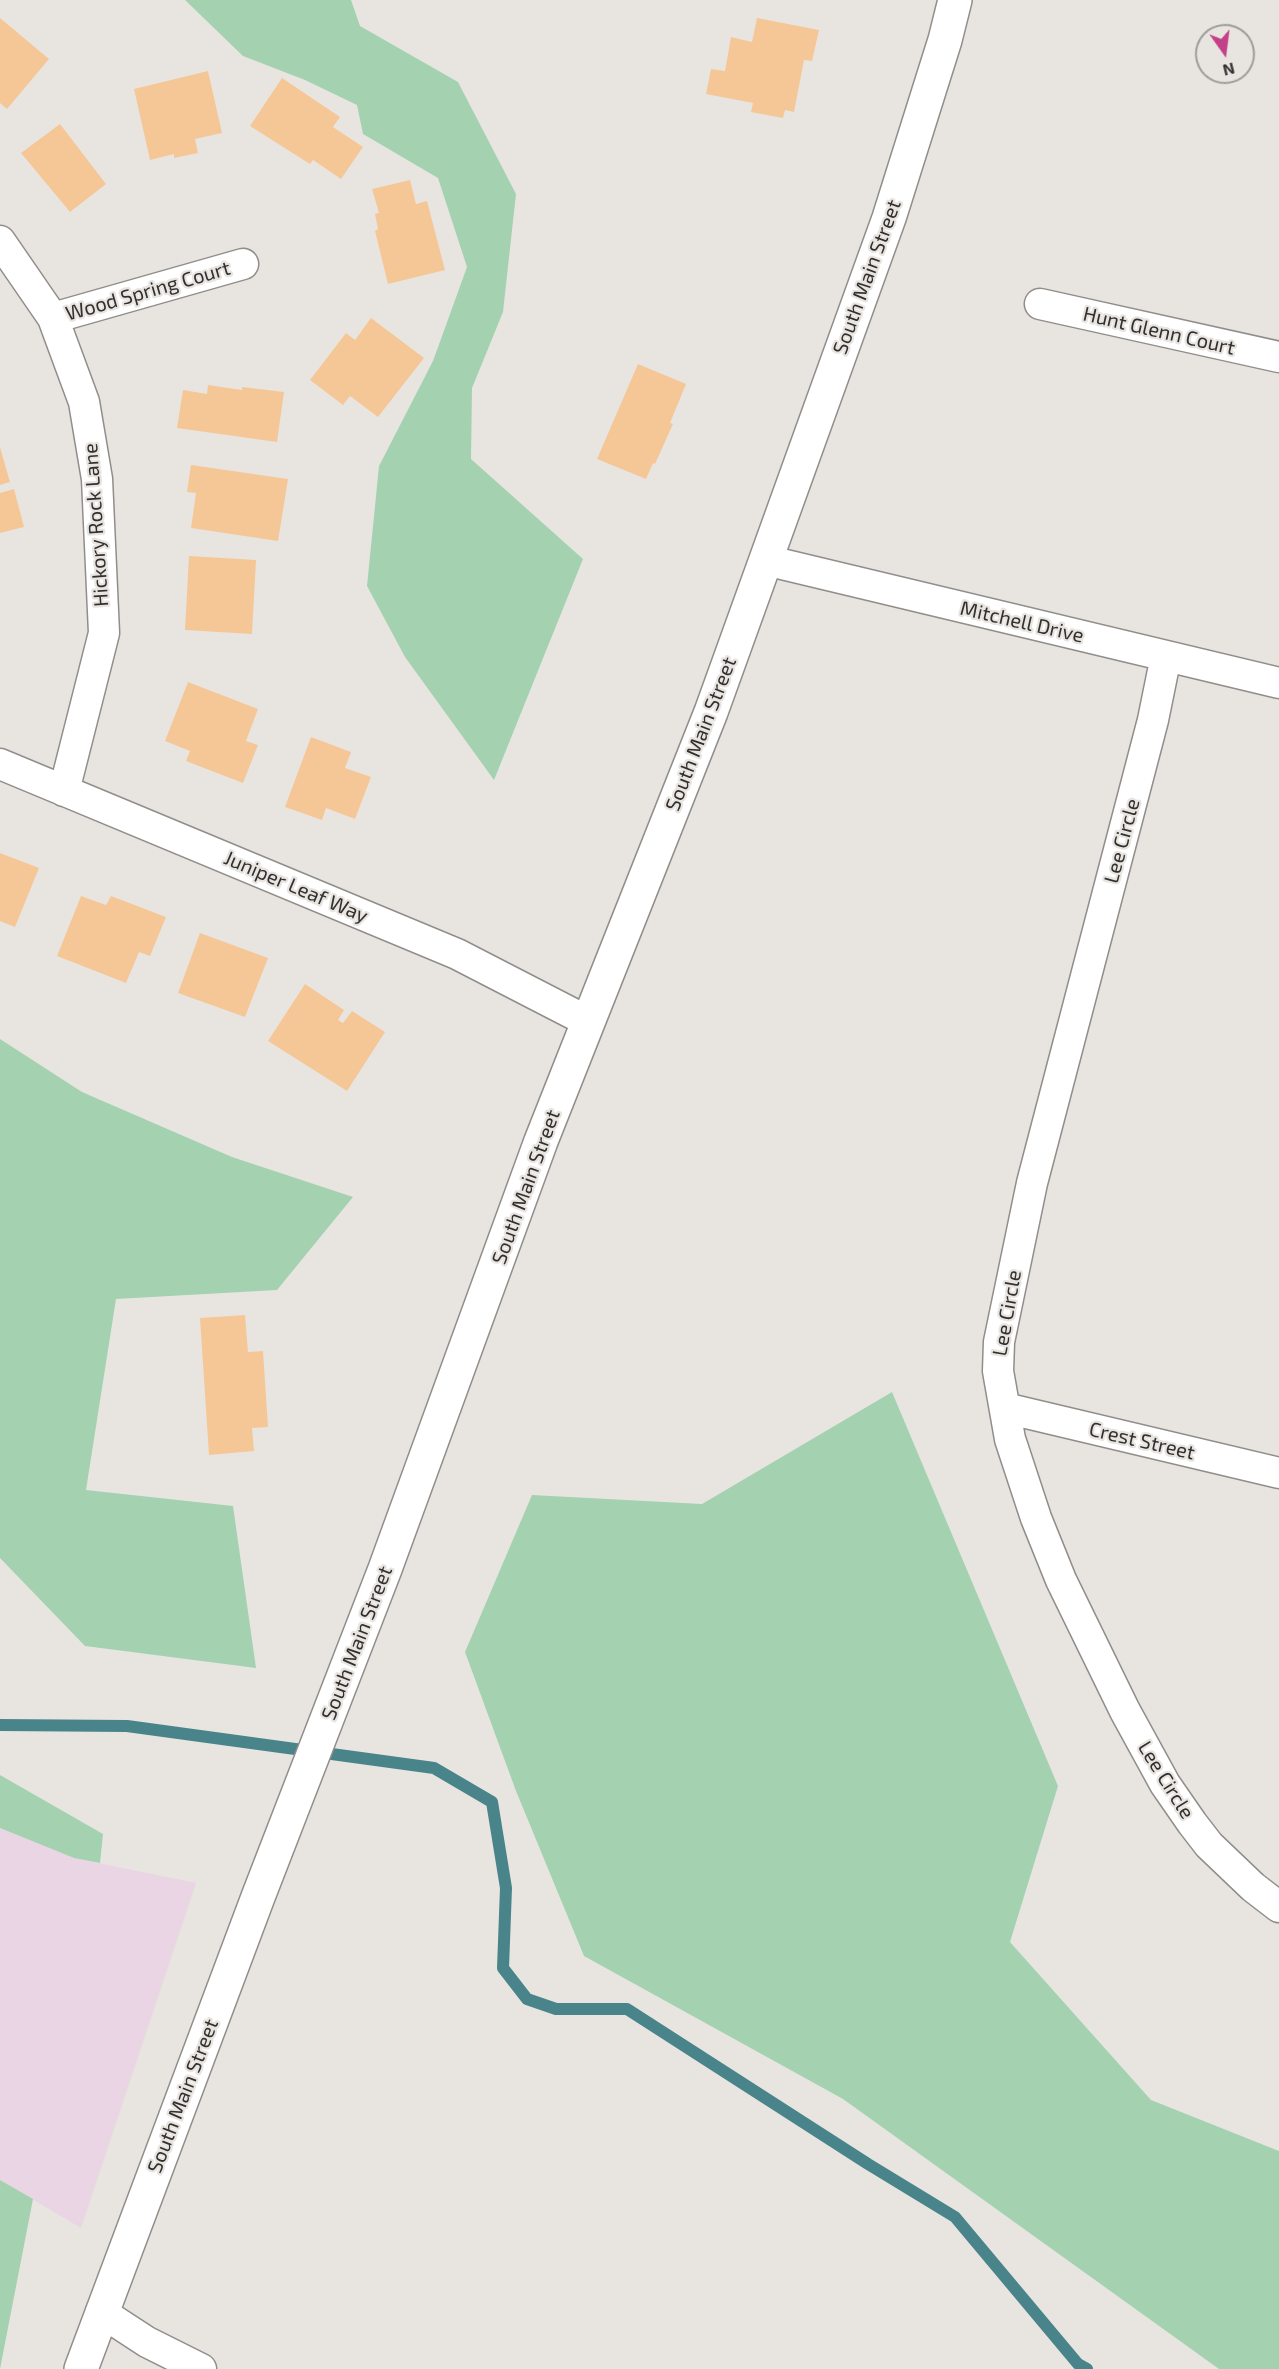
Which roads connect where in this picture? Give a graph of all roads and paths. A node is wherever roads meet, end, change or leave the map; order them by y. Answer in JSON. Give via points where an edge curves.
{"nodes":[{"id":1,"x":955,"y":0,"type":"edge"},
{"id":2,"x":0,"y":241,"type":"edge"},
{"id":3,"x":243,"y":264,"type":"dead end"},
{"id":4,"x":1040,"y":304,"type":"dead end"},
{"id":5,"x":53,"y":318,"type":"junction"},
{"id":6,"x":1279,"y":357,"type":"edge"},
{"id":7,"x":765,"y":560,"type":"junction"},
{"id":8,"x":1166,"y":656,"type":"junction"},
{"id":9,"x":1279,"y":683,"type":"edge"},
{"id":10,"x":0,"y":764,"type":"edge"},
{"id":11,"x":64,"y":791,"type":"junction"},
{"id":12,"x":587,"y":1021,"type":"junction"},
{"id":13,"x":1005,"y":1408,"type":"junction"},
{"id":14,"x":1279,"y":1473,"type":"edge"},
{"id":15,"x":1279,"y":1907,"type":"edge"},
{"id":16,"x":100,"y":2312,"type":"junction"},
{"id":17,"x":81,"y":2369,"type":"edge"},
{"id":18,"x":201,"y":2369,"type":"edge"}],
"edges":[{"from":1,"to":7,"type":"main road","name":"South Main Street","via":[[889,218]]},
{"from":2,"to":5,"type":"street","name":"Hickory Rock Lane"},
{"from":3,"to":5,"type":"street","name":"Wood Spring Court"},
{"from":4,"to":6,"type":"street","name":"Hunt Glenn Court"},
{"from":5,"to":11,"type":"street","name":"Hickory Rock Lane","via":[[84,402],[97,478],[104,633]]},
{"from":7,"to":8,"type":"street","name":"Mitchell Drive"},
{"from":7,"to":12,"type":"main road","name":"South Main Street","via":[[711,712]]},
{"from":8,"to":9,"type":"street","name":"Mitchell Drive"},
{"from":8,"to":13,"type":"street","name":"Lee Circle","via":[[1154,720],[1032,1183],[999,1342],[998,1371]]},
{"from":10,"to":11,"type":"street","name":"Juniper Leaf Way"},
{"from":11,"to":12,"type":"street","name":"Juniper Leaf Way","via":[[457,954]]},
{"from":12,"to":16,"type":"main road","name":"South Main Street","via":[[345,1674]]},
{"from":13,"to":14,"type":"street","name":"Crest Street"},
{"from":13,"to":15,"type":"street","name":"Lee Circle","via":[[1010,1439],[1061,1580],[1165,1784],[1209,1845]]},
{"from":16,"to":17,"type":"main road","name":"South Main Street"},
{"from":16,"to":18,"type":"street"}]}
